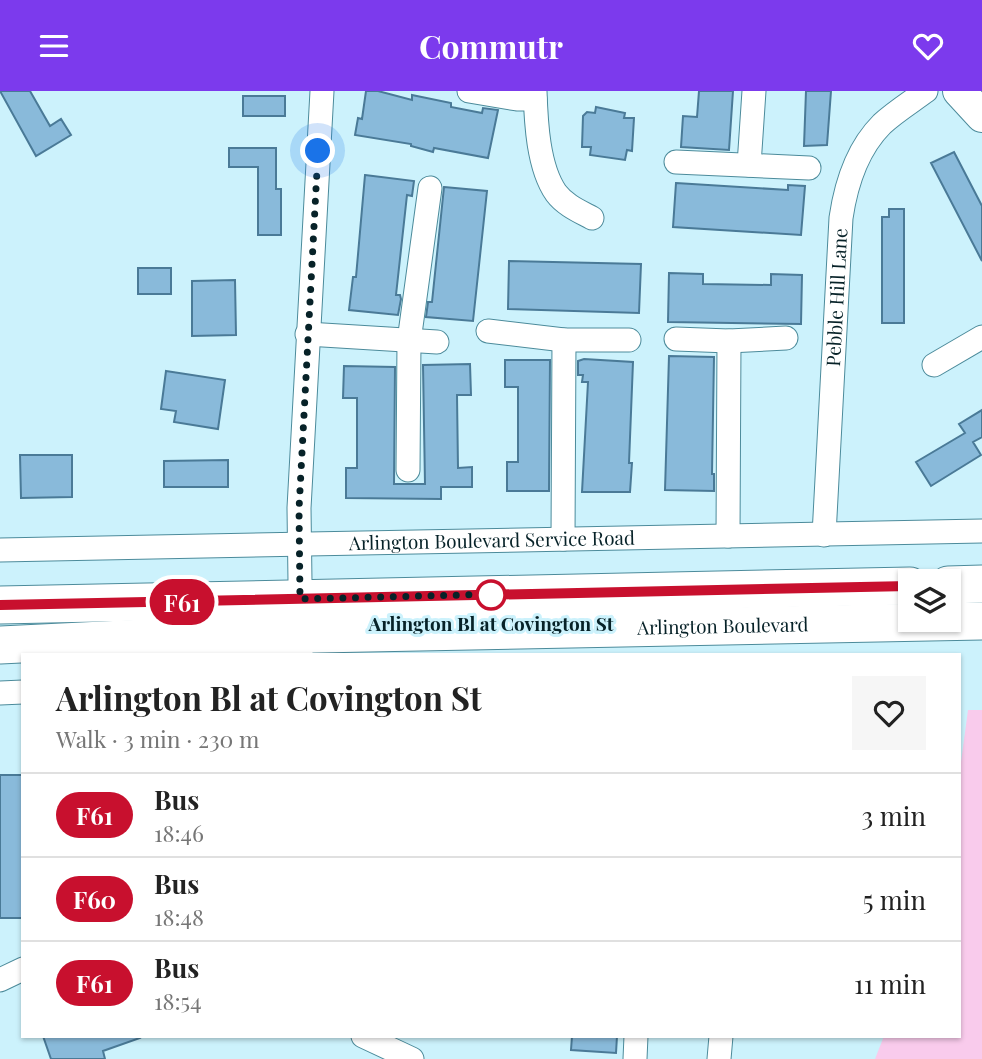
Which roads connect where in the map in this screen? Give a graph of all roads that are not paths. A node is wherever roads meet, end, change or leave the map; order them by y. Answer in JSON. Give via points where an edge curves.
{"nodes":[{"id":1,"x":322,"y":91,"type":"edge"},
{"id":2,"x":469,"y":91,"type":"edge"},
{"id":3,"x":754,"y":91,"type":"edge"},
{"id":4,"x":926,"y":91,"type":"edge"},
{"id":5,"x":959,"y":91,"type":"edge"},
{"id":6,"x":535,"y":95,"type":"edge"},
{"id":7,"x":982,"y":116,"type":"edge"},
{"id":8,"x":676,"y":162,"type":"dead end"},
{"id":9,"x":748,"y":165,"type":"junction"},
{"id":10,"x":808,"y":169,"type":"dead end"},
{"id":11,"x":430,"y":188,"type":"dead end"},
{"id":12,"x":592,"y":218,"type":"dead end"},
{"id":13,"x":488,"y":331,"type":"dead end"},
{"id":14,"x":307,"y":334,"type":"junction"},
{"id":15,"x":982,"y":337,"type":"edge"},
{"id":16,"x":786,"y":338,"type":"dead end"},
{"id":17,"x":676,"y":339,"type":"dead end"},
{"id":18,"x":564,"y":340,"type":"junction"},
{"id":19,"x":629,"y":340,"type":"dead end"},
{"id":20,"x":409,"y":341,"type":"junction"},
{"id":21,"x":729,"y":341,"type":"junction"},
{"id":22,"x":437,"y":342,"type":"dead end"},
{"id":23,"x":934,"y":365,"type":"dead end"},
{"id":24,"x":408,"y":470,"type":"dead end"},
{"id":25,"x":982,"y":531,"type":"edge"},
{"id":26,"x":824,"y":535,"type":"junction"},
{"id":27,"x":728,"y":536,"type":"junction"},
{"id":28,"x":563,"y":539,"type":"junction"},
{"id":29,"x":300,"y":544,"type":"junction"},
{"id":30,"x":0,"y":550,"type":"edge"},
{"id":31,"x":982,"y":584,"type":"edge"},
{"id":32,"x":961,"y":585,"type":"edge"},
{"id":33,"x":898,"y":587,"type":"edge"},
{"id":34,"x":0,"y":605,"type":"edge"},
{"id":35,"x":982,"y":621,"type":"edge"},
{"id":36,"x":300,"y":629,"type":"edge"},
{"id":37,"x":0,"y":645,"type":"edge"},
{"id":38,"x":0,"y":692,"type":"edge"},
{"id":39,"x":21,"y":692,"type":"edge"},
{"id":40,"x":21,"y":970,"type":"edge"},
{"id":41,"x":0,"y":979,"type":"edge"},
{"id":42,"x":367,"y":1038,"type":"edge"},
{"id":43,"x":412,"y":1038,"type":"edge"},
{"id":44,"x":636,"y":1038,"type":"edge"},
{"id":45,"x":721,"y":1038,"type":"edge"},
{"id":46,"x":411,"y":1059,"type":"edge"},
{"id":47,"x":635,"y":1059,"type":"edge"},
{"id":48,"x":719,"y":1059,"type":"edge"}],
"edges":[{"from":1,"to":14,"type":"street"},
{"from":2,"to":6,"type":"street","via":[[517,99]]},
{"from":3,"to":9,"type":"street"},
{"from":4,"to":26,"type":"street","name":"Pebble Hill Lane","via":[[881,125],[858,157],[845,188]]},
{"from":5,"to":7,"type":"street"},
{"from":6,"to":12,"type":"street","via":[[544,169],[556,193]]},
{"from":8,"to":9,"type":"street"},
{"from":9,"to":10,"type":"street"},
{"from":11,"to":20,"type":"street"},
{"from":13,"to":18,"type":"street"},
{"from":14,"to":20,"type":"street"},
{"from":14,"to":29,"type":"street"},
{"from":15,"to":23,"type":"street"},
{"from":16,"to":21,"type":"street"},
{"from":17,"to":21,"type":"street"},
{"from":18,"to":19,"type":"street"},
{"from":18,"to":28,"type":"street"},
{"from":20,"to":22,"type":"street"},
{"from":20,"to":24,"type":"street"},
{"from":21,"to":27,"type":"street"},
{"from":25,"to":26,"type":"street","name":"Arlington Boulevard Service Road"},
{"from":26,"to":27,"type":"street","name":"Arlington Boulevard Service Road"},
{"from":27,"to":28,"type":"street","name":"Arlington Boulevard Service Road"},
{"from":28,"to":29,"type":"street","name":"Arlington Boulevard Service Road"},
{"from":29,"to":30,"type":"street","name":"Arlington Boulevard Service Road"},
{"from":29,"to":36,"type":"street"},
{"from":31,"to":32,"type":"main road"},
{"from":33,"to":36,"type":"main road","name":"Arlington Boulevard"},
{"from":34,"to":36,"type":"main road","name":"Arlington Boulevard"},
{"from":35,"to":36,"type":"main road","name":"Arlington Boulevard"},
{"from":36,"to":37,"type":"main road","name":"Arlington Boulevard"},
{"from":38,"to":39,"type":"street"},
{"from":40,"to":41,"type":"street"},
{"from":42,"to":46,"type":"street"},
{"from":43,"to":46,"type":"street"},
{"from":44,"to":47,"type":"street"},
{"from":45,"to":48,"type":"street"}]}
